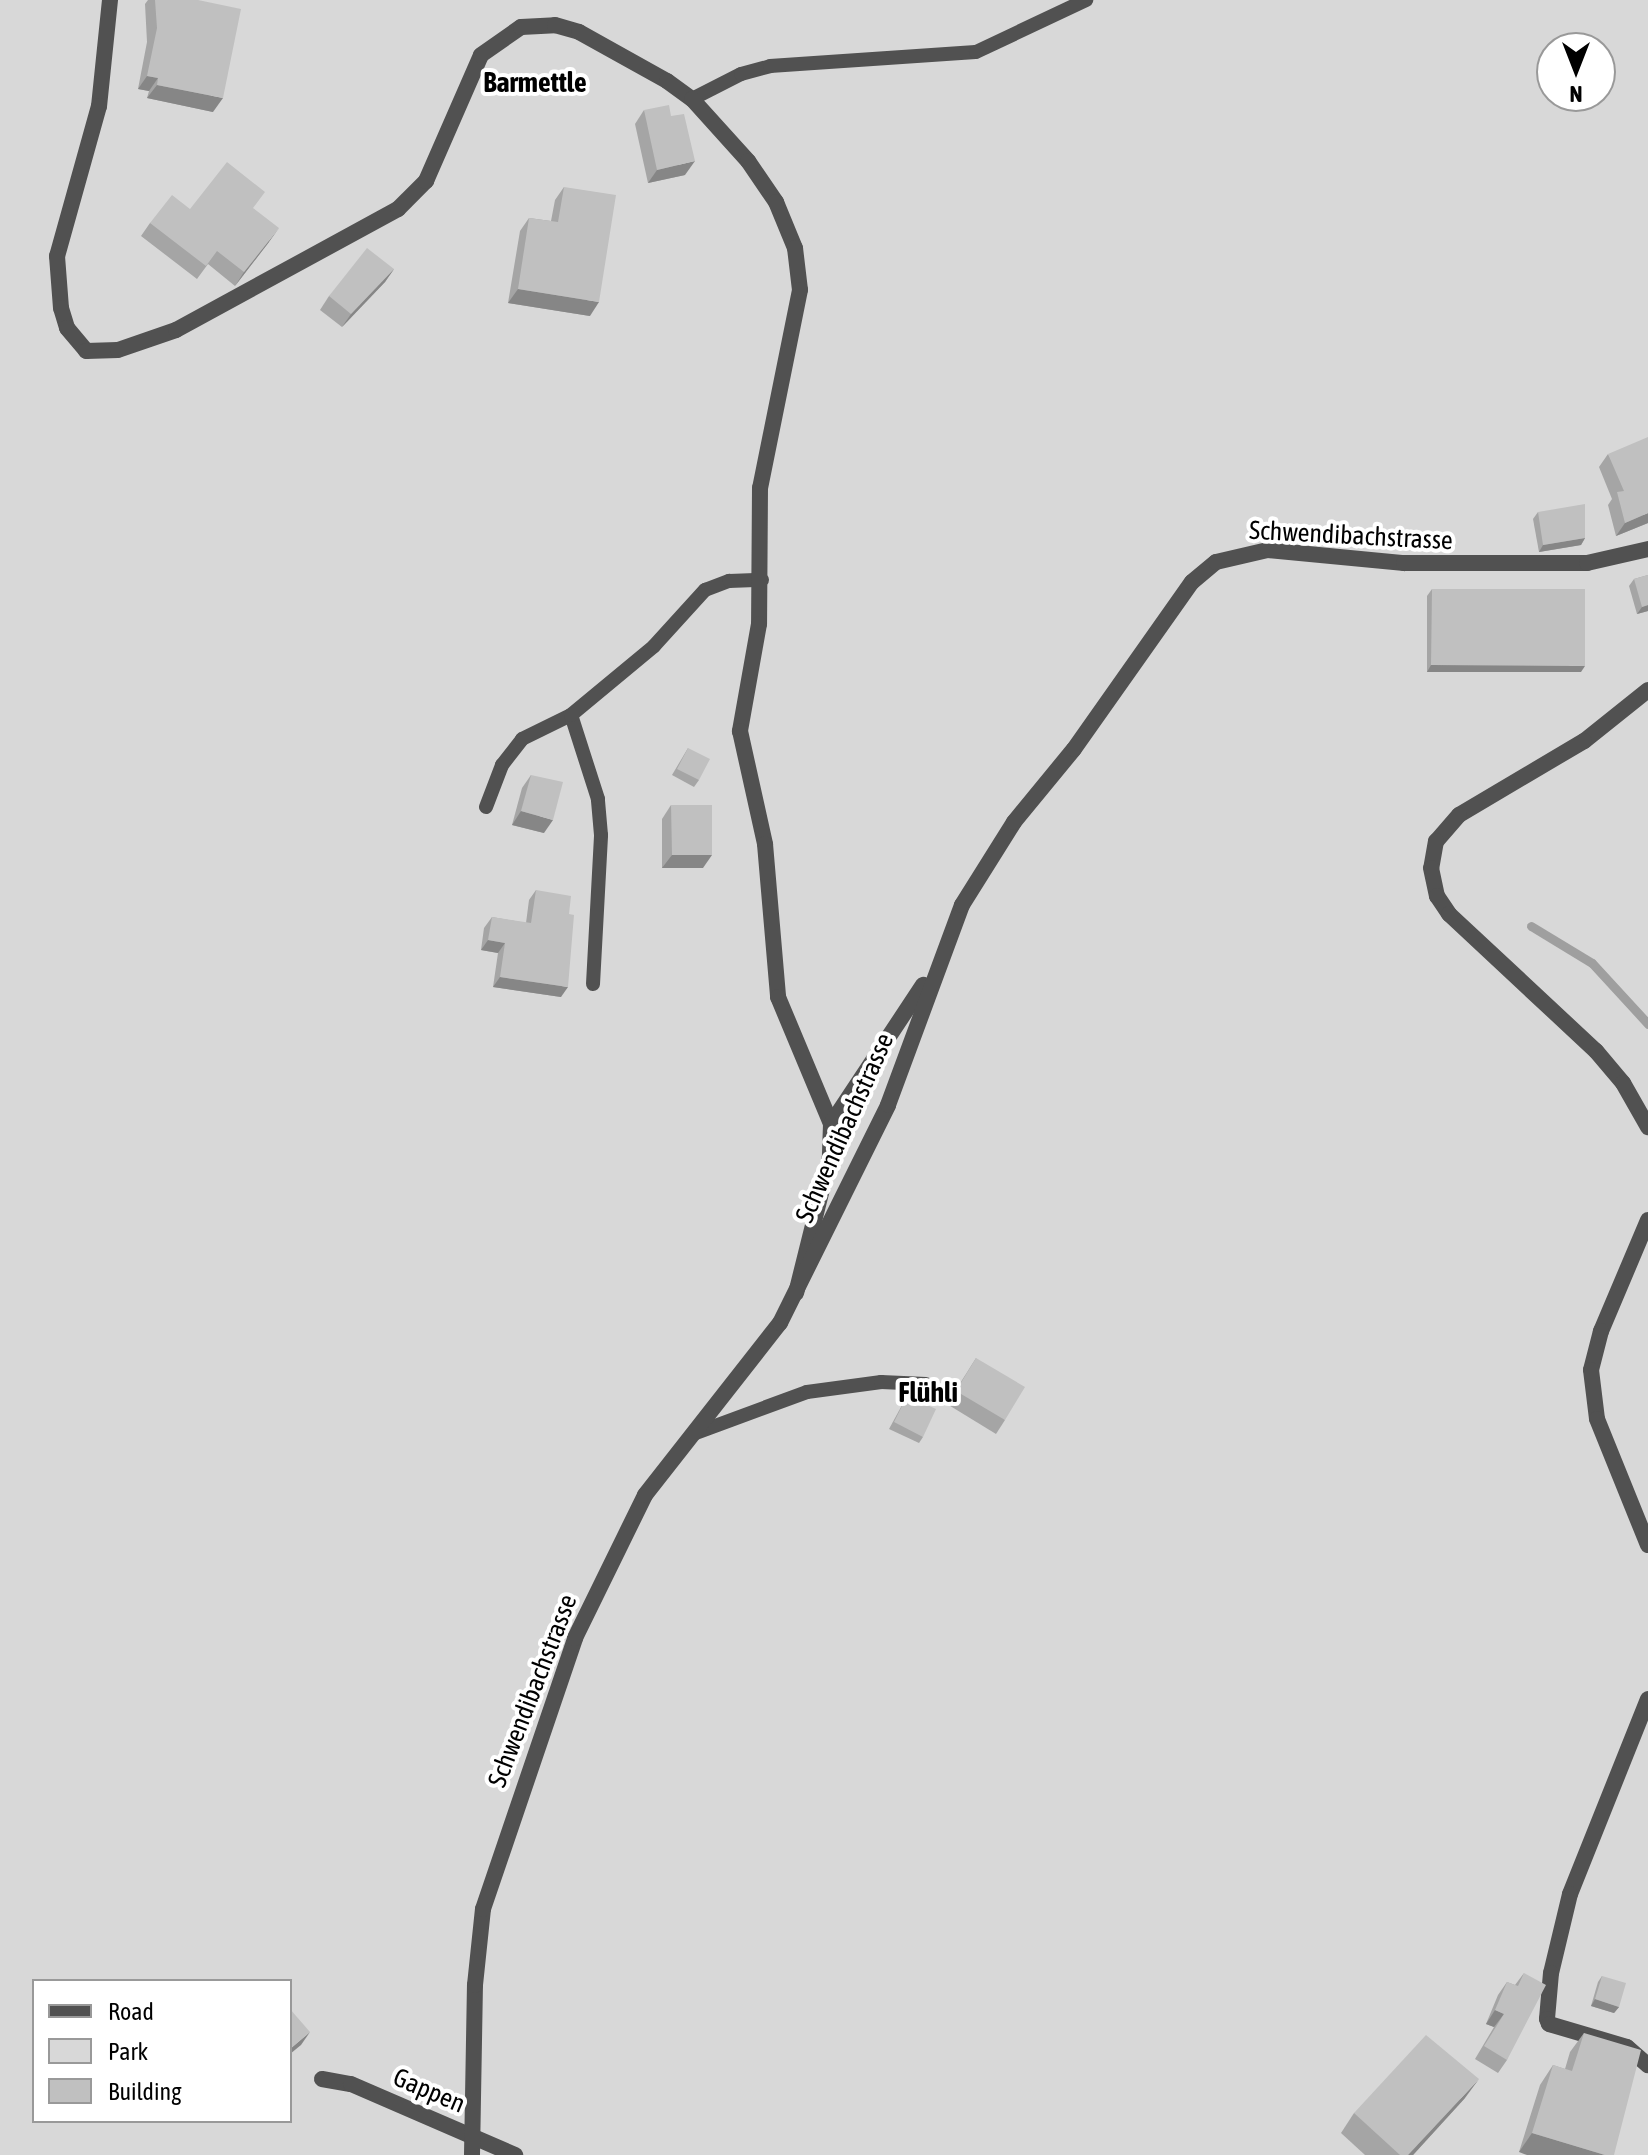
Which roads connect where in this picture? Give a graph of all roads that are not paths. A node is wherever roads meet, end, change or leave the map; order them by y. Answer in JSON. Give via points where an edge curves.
{"nodes":[{"id":1,"x":110,"y":0,"type":"edge"},
{"id":2,"x":1086,"y":0,"type":"edge"},
{"id":3,"x":692,"y":99,"type":"junction"},
{"id":4,"x":1648,"y":549,"type":"edge"},
{"id":5,"x":762,"y":580,"type":"junction"},
{"id":6,"x":1648,"y":690,"type":"edge"},
{"id":7,"x":571,"y":715,"type":"junction"},
{"id":8,"x":486,"y":807,"type":"dead end"},
{"id":9,"x":936,"y":965,"type":"junction"},
{"id":10,"x":593,"y":984,"type":"dead end"},
{"id":11,"x":831,"y":1124,"type":"junction"},
{"id":12,"x":1648,"y":1127,"type":"edge"},
{"id":13,"x":1648,"y":1220,"type":"edge"},
{"id":14,"x":796,"y":1293,"type":"junction"},
{"id":15,"x":926,"y":1384,"type":"dead end"},
{"id":16,"x":696,"y":1433,"type":"junction"},
{"id":17,"x":1648,"y":1545,"type":"edge"},
{"id":18,"x":1648,"y":1699,"type":"edge"},
{"id":19,"x":1648,"y":2065,"type":"edge"},
{"id":20,"x":322,"y":2079,"type":"dead end"},
{"id":21,"x":473,"y":2135,"type":"junction"},
{"id":22,"x":472,"y":2155,"type":"edge"},
{"id":23,"x":515,"y":2155,"type":"edge"}],
"edges":[{"from":1,"to":3,"type":"street","via":[[99,106],[57,256],[67,328],[86,351],[118,350],[176,330],[398,209],[426,181],[481,55],[521,27],[555,25],[579,32]]},
{"from":2,"to":3,"type":"lane","via":[[976,52],[770,66]]},
{"from":3,"to":5,"type":"street","via":[[762,181],[787,226],[799,268],[798,314],[775,399],[760,488]]},
{"from":4,"to":9,"type":"street","name":"Schwendibachstrasse","via":[[1587,563],[1404,563],[1268,550],[1216,562],[1192,582],[1074,749],[1014,822],[968,893]]},
{"from":5,"to":7,"type":"lane","via":[[729,581],[705,590],[654,646]]},
{"from":5,"to":11,"type":"street","via":[[741,746],[765,844],[778,997]]},
{"from":6,"to":12,"type":"street","via":[[1584,741],[1459,815],[1436,841],[1431,868],[1437,896],[1449,914],[1596,1051],[1623,1083]]},
{"from":7,"to":8,"type":"lane","via":[[522,739],[502,765]]},
{"from":7,"to":10,"type":"lane","via":[[599,811]]},
{"from":9,"to":11,"type":"street"},
{"from":9,"to":14,"type":"street","name":"Schwendibachstrasse","via":[[888,1105]]},
{"from":11,"to":14,"type":"street","via":[[830,1157]]},
{"from":13,"to":17,"type":"street","via":[[1601,1331],[1591,1370],[1597,1419]]},
{"from":14,"to":16,"type":"street","name":"Schwendibachstrasse","via":[[766,1346]]},
{"from":15,"to":16,"type":"lane","via":[[881,1382],[807,1392]]},
{"from":16,"to":21,"type":"street","name":"Schwendibachstrasse","via":[[645,1495],[575,1638],[491,1875],[475,1985]]},
{"from":18,"to":19,"type":"street","via":[[1570,1894],[1551,1973],[1547,2019],[1549,2024],[1627,2047]]},
{"from":20,"to":21,"type":"street","name":"Gappen","via":[[351,2084]]},
{"from":21,"to":22,"type":"street","name":"Schwendibachstrasse"},
{"from":21,"to":23,"type":"street","name":"Gappen"}]}
